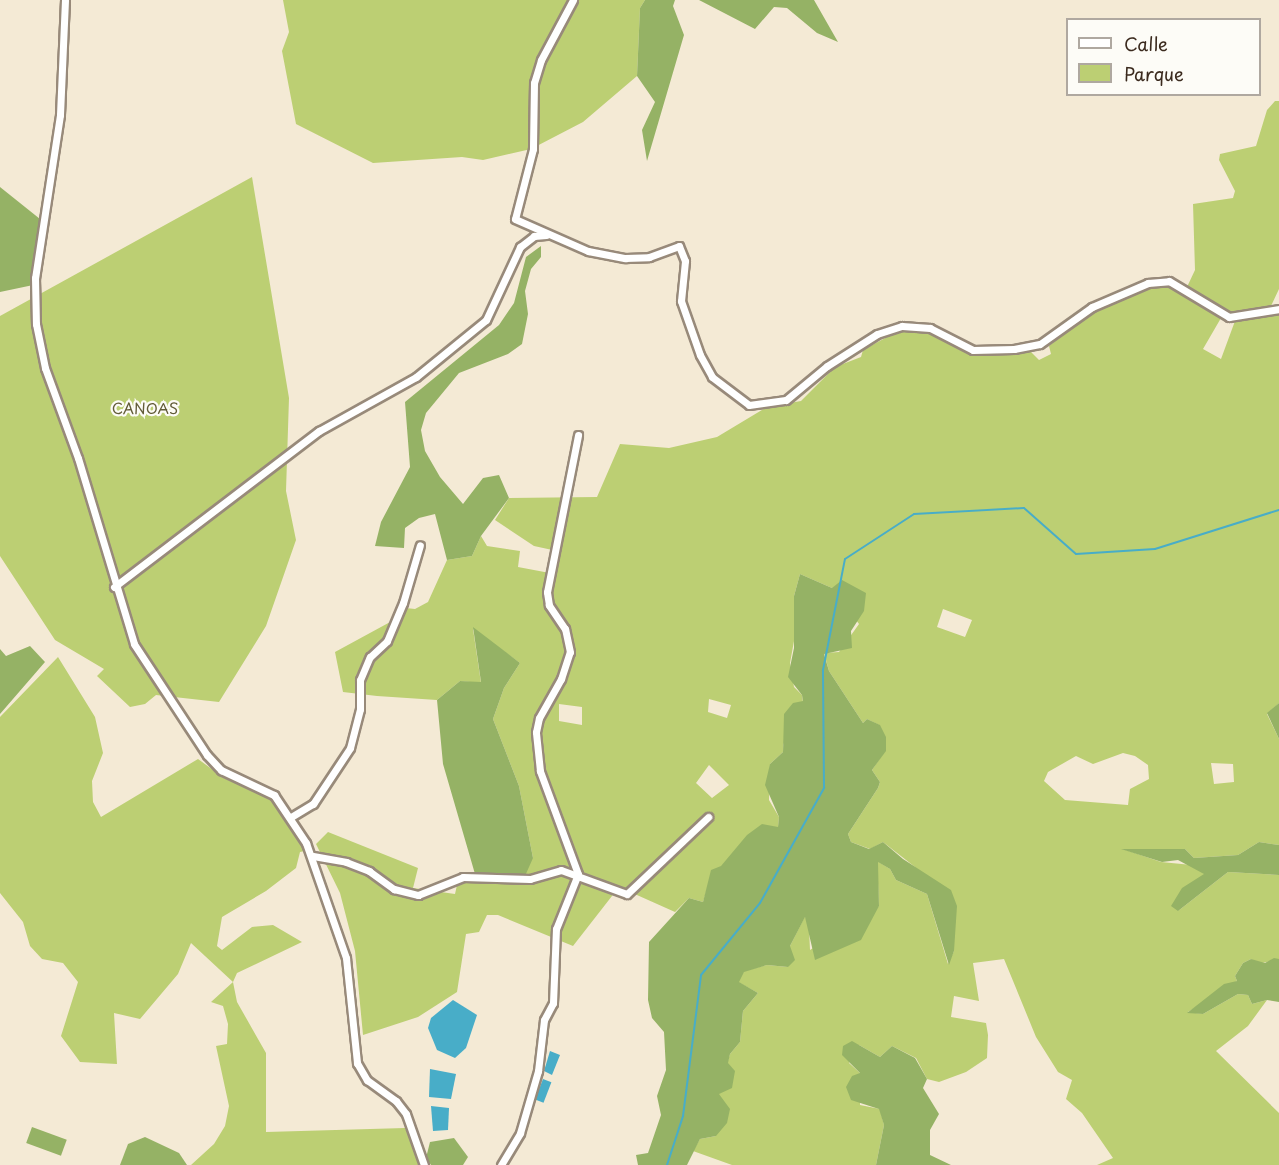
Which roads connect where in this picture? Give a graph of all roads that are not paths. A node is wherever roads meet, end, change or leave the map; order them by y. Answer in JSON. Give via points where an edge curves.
{"nodes":[{"id":1,"x":65,"y":0,"type":"edge"},
{"id":2,"x":573,"y":0,"type":"edge"},
{"id":3,"x":548,"y":235,"type":"junction"},
{"id":4,"x":1279,"y":309,"type":"edge"},
{"id":5,"x":578,"y":435,"type":"dead end"},
{"id":6,"x":420,"y":545,"type":"dead end"},
{"id":7,"x":114,"y":587,"type":"junction"},
{"id":8,"x":291,"y":817,"type":"junction"},
{"id":9,"x":708,"y":818,"type":"dead end"},
{"id":10,"x":313,"y":856,"type":"junction"},
{"id":11,"x":578,"y":874,"type":"junction"},
{"id":12,"x":424,"y":1165,"type":"edge"},
{"id":13,"x":501,"y":1165,"type":"edge"}],
"edges":[{"from":1,"to":7,"type":"street","via":[[60,115],[35,278],[36,324],[45,368],[78,458]]},
{"from":2,"to":3,"type":"street","via":[[541,60],[534,83],[533,149],[514,213],[521,223]]},
{"from":3,"to":4,"type":"street","via":[[588,251],[625,258],[649,257],[679,246],[685,261],[681,301],[705,367],[712,377],[756,407],[795,395],[827,366],[878,334],[902,326],[930,328],[973,350],[1014,349],[1040,344],[1092,307],[1148,283],[1169,280],[1229,316]]},
{"from":3,"to":7,"type":"street","via":[[534,236],[520,247],[486,320],[416,377],[319,431]]},
{"from":5,"to":11,"type":"street","via":[[547,592],[549,605],[565,629],[570,652],[536,732],[540,771]]},
{"from":6,"to":8,"type":"street","via":[[387,641],[370,657],[360,680],[360,709],[350,748],[313,804]]},
{"from":7,"to":8,"type":"street","via":[[134,644],[201,748],[221,770],[274,795]]},
{"from":8,"to":10,"type":"street"},
{"from":9,"to":11,"type":"street","via":[[627,894]]},
{"from":10,"to":11,"type":"street","via":[[346,862],[394,889],[418,895],[463,877],[530,879],[561,870]]},
{"from":10,"to":12,"type":"street","via":[[346,958],[357,1063],[367,1080],[406,1113]]},
{"from":11,"to":13,"type":"street","via":[[556,929],[554,1003],[544,1020],[538,1071],[520,1133]]}]}
